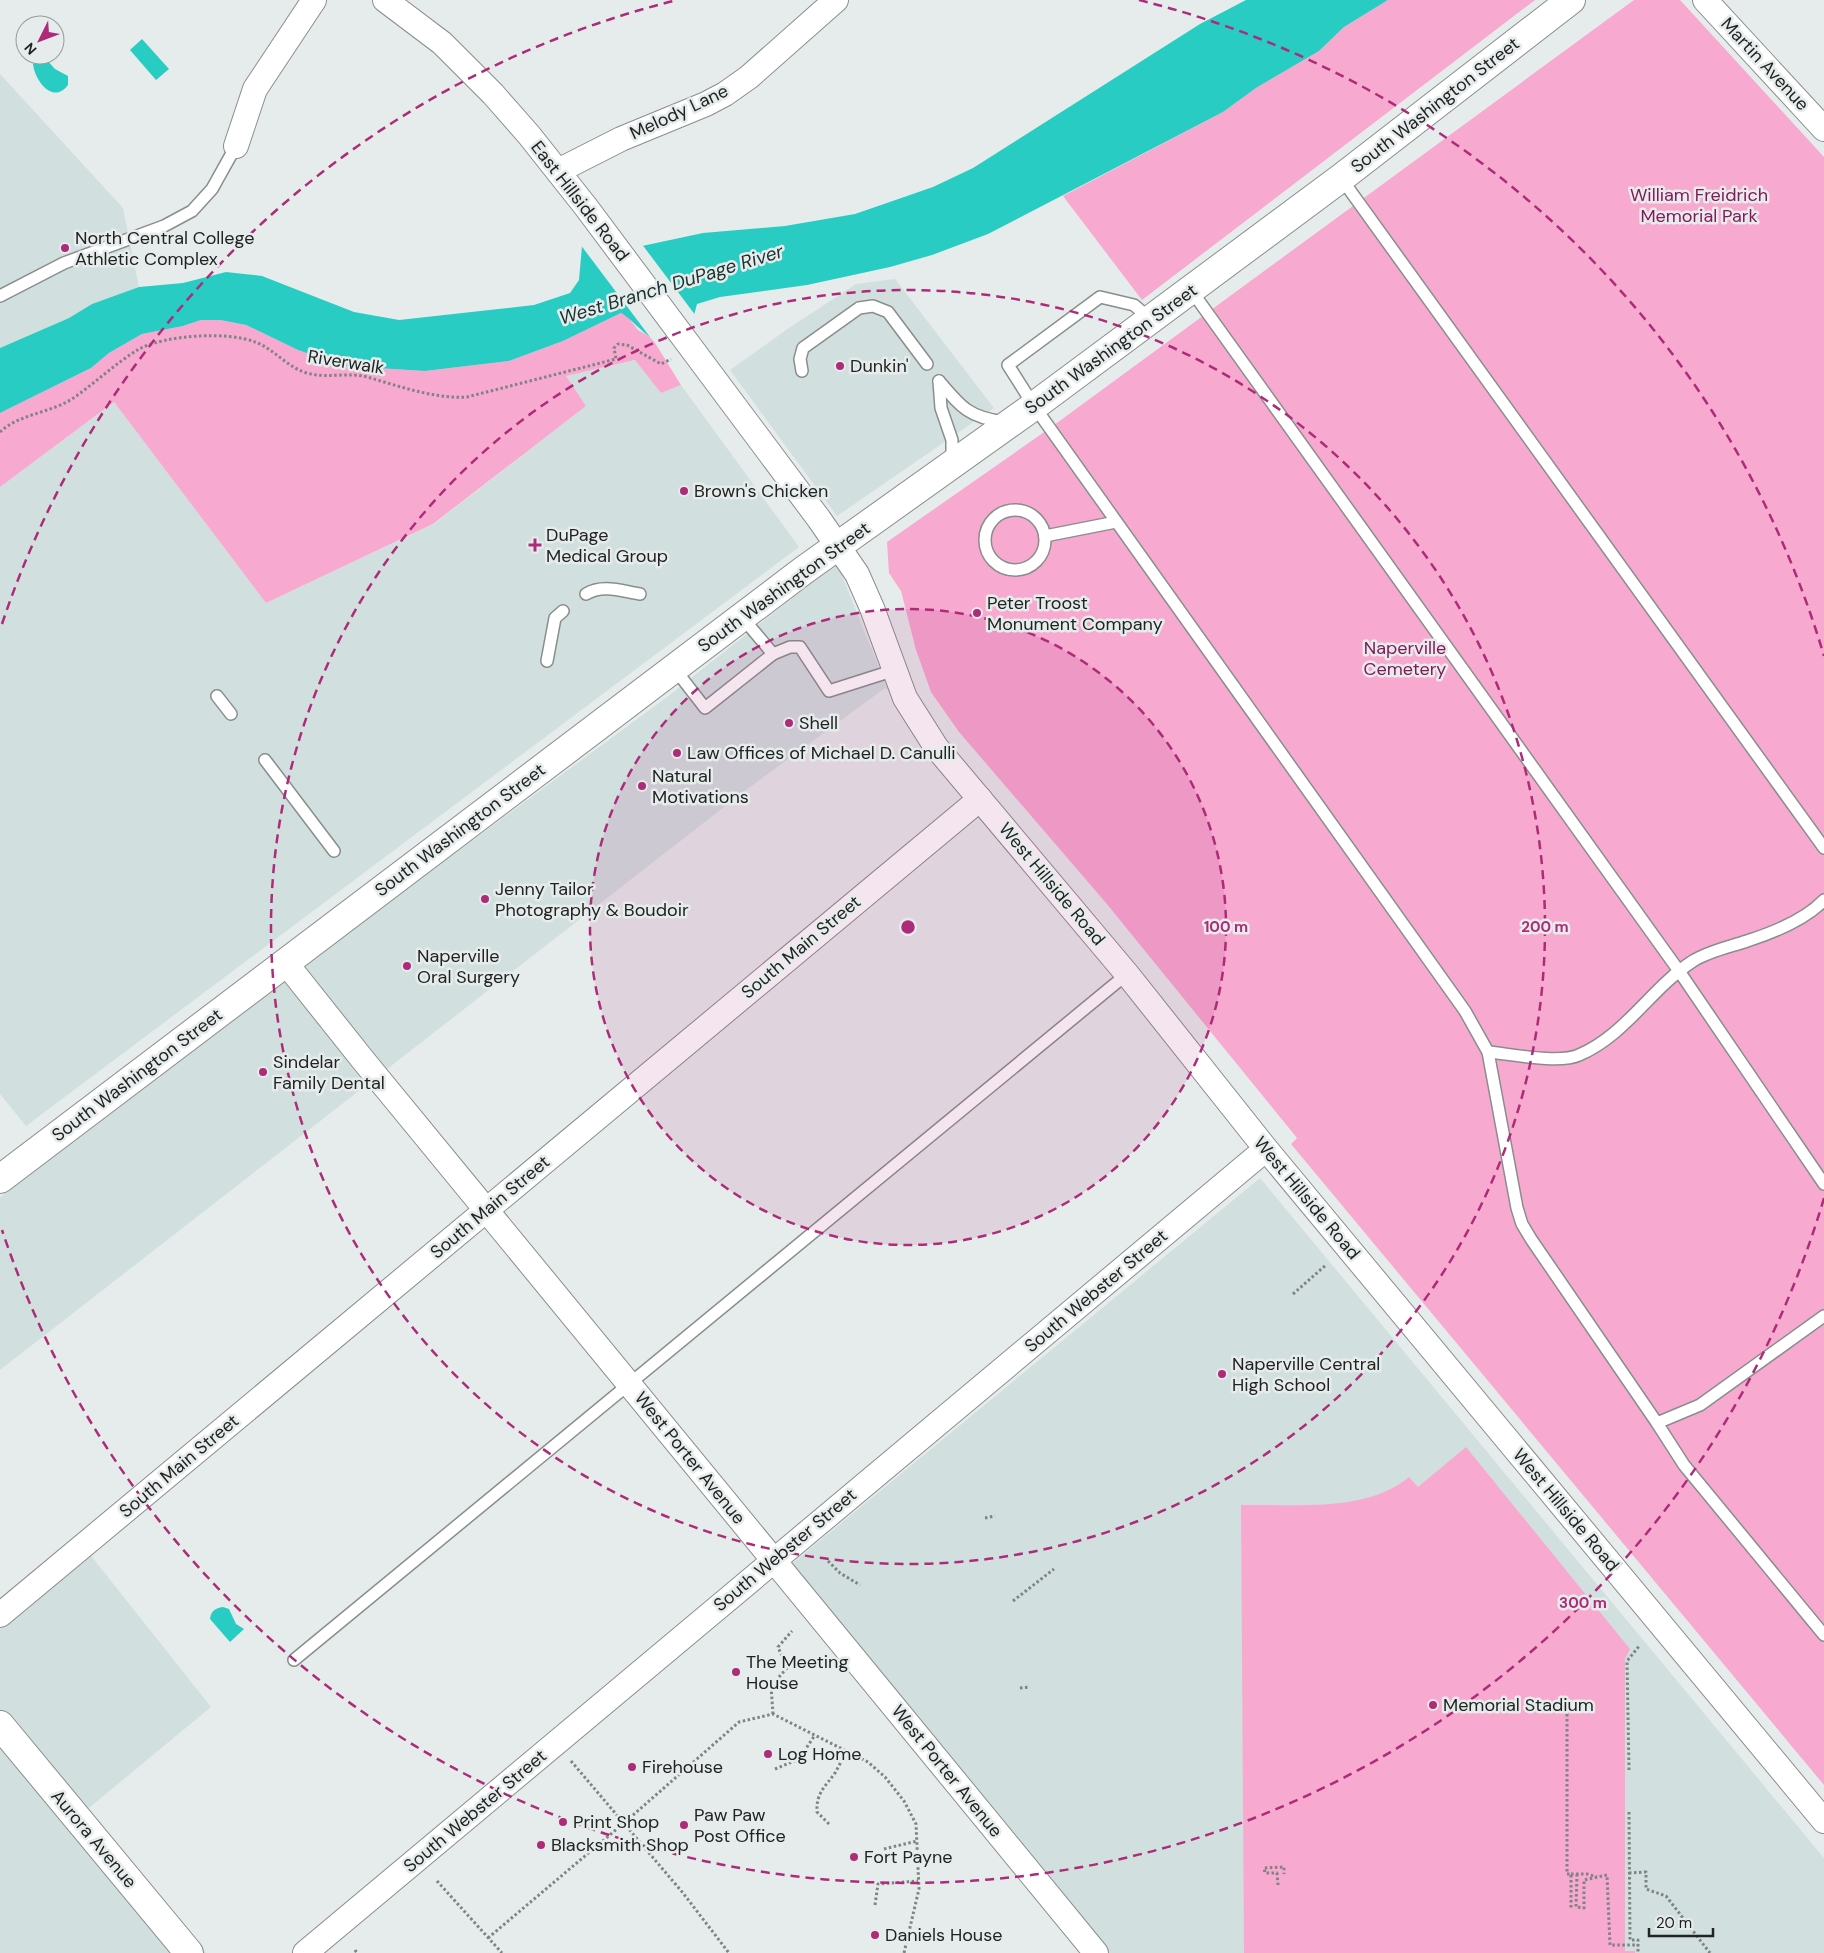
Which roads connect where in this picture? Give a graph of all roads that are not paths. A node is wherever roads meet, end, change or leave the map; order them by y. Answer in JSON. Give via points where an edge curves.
{"nodes":[{"id":1,"x":314,"y":0,"type":"edge"},
{"id":2,"x":385,"y":0,"type":"edge"},
{"id":3,"x":836,"y":0,"type":"edge"},
{"id":4,"x":1571,"y":0,"type":"edge"},
{"id":5,"x":1705,"y":0,"type":"edge"},
{"id":6,"x":1824,"y":129,"type":"edge"},
{"id":7,"x":236,"y":146,"type":"joint"},
{"id":8,"x":558,"y":171,"type":"junction"},
{"id":9,"x":1341,"y":178,"type":"junction"},
{"id":10,"x":1191,"y":290,"type":"junction"},
{"id":11,"x":0,"y":296,"type":"edge"},
{"id":12,"x":1150,"y":319,"type":"junction"},
{"id":13,"x":927,"y":364,"type":"dead end"},
{"id":14,"x":802,"y":371,"type":"dead end"},
{"id":15,"x":1034,"y":406,"type":"junction"},
{"id":16,"x":1009,"y":423,"type":"junction"},
{"id":17,"x":952,"y":464,"type":"junction"},
{"id":18,"x":1116,"y":522,"type":"junction"},
{"id":19,"x":1045,"y":536,"type":"junction"},
{"id":20,"x":838,"y":546,"type":"junction"},
{"id":21,"x":586,"y":594,"type":"dead end"},
{"id":22,"x":640,"y":594,"type":"dead end"},
{"id":23,"x":563,"y":611,"type":"dead end"},
{"id":24,"x":742,"y":617,"type":"junction"},
{"id":25,"x":773,"y":654,"type":"junction"},
{"id":26,"x":547,"y":661,"type":"dead end"},
{"id":27,"x":674,"y":668,"type":"junction"},
{"id":28,"x":895,"y":670,"type":"junction"},
{"id":29,"x":217,"y":696,"type":"dead end"},
{"id":30,"x":231,"y":714,"type":"dead end"},
{"id":31,"x":265,"y":760,"type":"dead end"},
{"id":32,"x":980,"y":799,"type":"junction"},
{"id":33,"x":1824,"y":848,"type":"edge"},
{"id":34,"x":334,"y":850,"type":"dead end"},
{"id":35,"x":1824,"y":900,"type":"edge"},
{"id":36,"x":285,"y":962,"type":"junction"},
{"id":37,"x":1679,"y":971,"type":"junction"},
{"id":38,"x":1127,"y":974,"type":"junction"},
{"id":39,"x":1488,"y":1052,"type":"junction"},
{"id":40,"x":1266,"y":1149,"type":"junction"},
{"id":41,"x":0,"y":1179,"type":"edge"},
{"id":42,"x":1824,"y":1184,"type":"edge"},
{"id":43,"x":486,"y":1210,"type":"junction"},
{"id":44,"x":1824,"y":1316,"type":"edge"},
{"id":45,"x":629,"y":1384,"type":"junction"},
{"id":46,"x":1657,"y":1423,"type":"junction"},
{"id":47,"x":773,"y":1560,"type":"junction"},
{"id":48,"x":0,"y":1615,"type":"edge"},
{"id":49,"x":1824,"y":1635,"type":"edge"},
{"id":50,"x":294,"y":1660,"type":"dead end"},
{"id":51,"x":0,"y":1725,"type":"edge"},
{"id":52,"x":1824,"y":1821,"type":"edge"},
{"id":53,"x":189,"y":1953,"type":"edge"},
{"id":54,"x":305,"y":1953,"type":"edge"},
{"id":55,"x":1096,"y":1953,"type":"edge"}],
"edges":[{"from":1,"to":7,"type":"street","via":[[255,89]]},
{"from":2,"to":8,"type":"street","name":"East Hillside Road","via":[[448,49],[493,94]]},
{"from":3,"to":8,"type":"street","name":"Melody Lane","via":[[749,77],[724,94],[621,139]]},
{"from":4,"to":9,"type":"main road","name":"South Washington Street"},
{"from":5,"to":6,"type":"street","name":"Martin Avenue"},
{"from":7,"to":11,"type":"lane","via":[[212,189],[192,211],[164,226],[64,262]]},
{"from":8,"to":20,"type":"street","name":"East Hillside Road"},
{"from":9,"to":10,"type":"main road","name":"South Washington Street"},
{"from":9,"to":33,"type":"lane"},
{"from":10,"to":12,"type":"main road","name":"South Washington Street"},
{"from":10,"to":37,"type":"lane"},
{"from":12,"to":15,"type":"main road","name":"South Washington Street"},
{"from":12,"to":15,"type":"lane","via":[[1134,304],[1100,296],[1015,359],[1008,365]]},
{"from":13,"to":14,"type":"lane","via":[[888,312],[874,306],[859,308],[803,348],[800,359]]},
{"from":15,"to":16,"type":"main road","name":"South Washington Street"},
{"from":15,"to":18,"type":"lane"},
{"from":16,"to":17,"type":"main road","name":"South Washington Street"},
{"from":16,"to":17,"type":"lane","via":[[983,419],[962,408],[939,381],[941,408],[952,440]]},
{"from":17,"to":20,"type":"main road","name":"South Washington Street"},
{"from":18,"to":19,"type":"lane"},
{"from":18,"to":39,"type":"lane","via":[[1466,1011]]},
{"from":19,"to":19,"type":"lane","via":[[1037,519],[1020,510],[1010,510],[994,518],[985,535],[985,545],[995,563],[1014,570],[1034,564],[1045,546]]},
{"from":20,"to":24,"type":"main road","name":"South Washington Street"},
{"from":20,"to":28,"type":"street","name":"West Hillside Road","via":[[857,574]]},
{"from":21,"to":22,"type":"lane","via":[[595,588],[606,588]]},
{"from":23,"to":26,"type":"lane","via":[[555,618]]},
{"from":24,"to":25,"type":"lane"},
{"from":24,"to":27,"type":"main road","name":"South Washington Street"},
{"from":25,"to":27,"type":"lane","via":[[706,708]]},
{"from":25,"to":28,"type":"lane","via":[[790,647],[800,647],[829,691]]},
{"from":27,"to":36,"type":"main road","name":"South Washington Street"},
{"from":28,"to":32,"type":"street","name":"West Hillside Road","via":[[905,698],[936,747]]},
{"from":29,"to":30,"type":"lane"},
{"from":31,"to":34,"type":"lane"},
{"from":32,"to":38,"type":"street","name":"West Hillside Road"},
{"from":32,"to":43,"type":"street","name":"South Main Street"},
{"from":35,"to":37,"type":"lane","via":[[1798,919],[1694,960]]},
{"from":36,"to":41,"type":"main road","name":"South Washington Street"},
{"from":36,"to":43,"type":"street","name":"West Porter Avenue"},
{"from":37,"to":39,"type":"lane","via":[[1626,1024],[1577,1056],[1547,1059]]},
{"from":37,"to":42,"type":"lane"},
{"from":38,"to":40,"type":"street","name":"West Hillside Road"},
{"from":38,"to":45,"type":"lane"},
{"from":39,"to":46,"type":"lane","via":[[1522,1224]]},
{"from":40,"to":47,"type":"street","name":"South Webster Street"},
{"from":40,"to":52,"type":"street","name":"West Hillside Road"},
{"from":43,"to":45,"type":"street","name":"West Porter Avenue"},
{"from":43,"to":48,"type":"street","name":"South Main Street"},
{"from":44,"to":46,"type":"lane","via":[[1700,1406]]},
{"from":45,"to":47,"type":"street","name":"West Porter Avenue"},
{"from":45,"to":50,"type":"lane"},
{"from":46,"to":49,"type":"lane","via":[[1684,1466]]},
{"from":47,"to":54,"type":"street","name":"South Webster Street"},
{"from":47,"to":55,"type":"street","name":"West Porter Avenue"},
{"from":51,"to":53,"type":"main road","name":"Aurora Avenue"}]}
